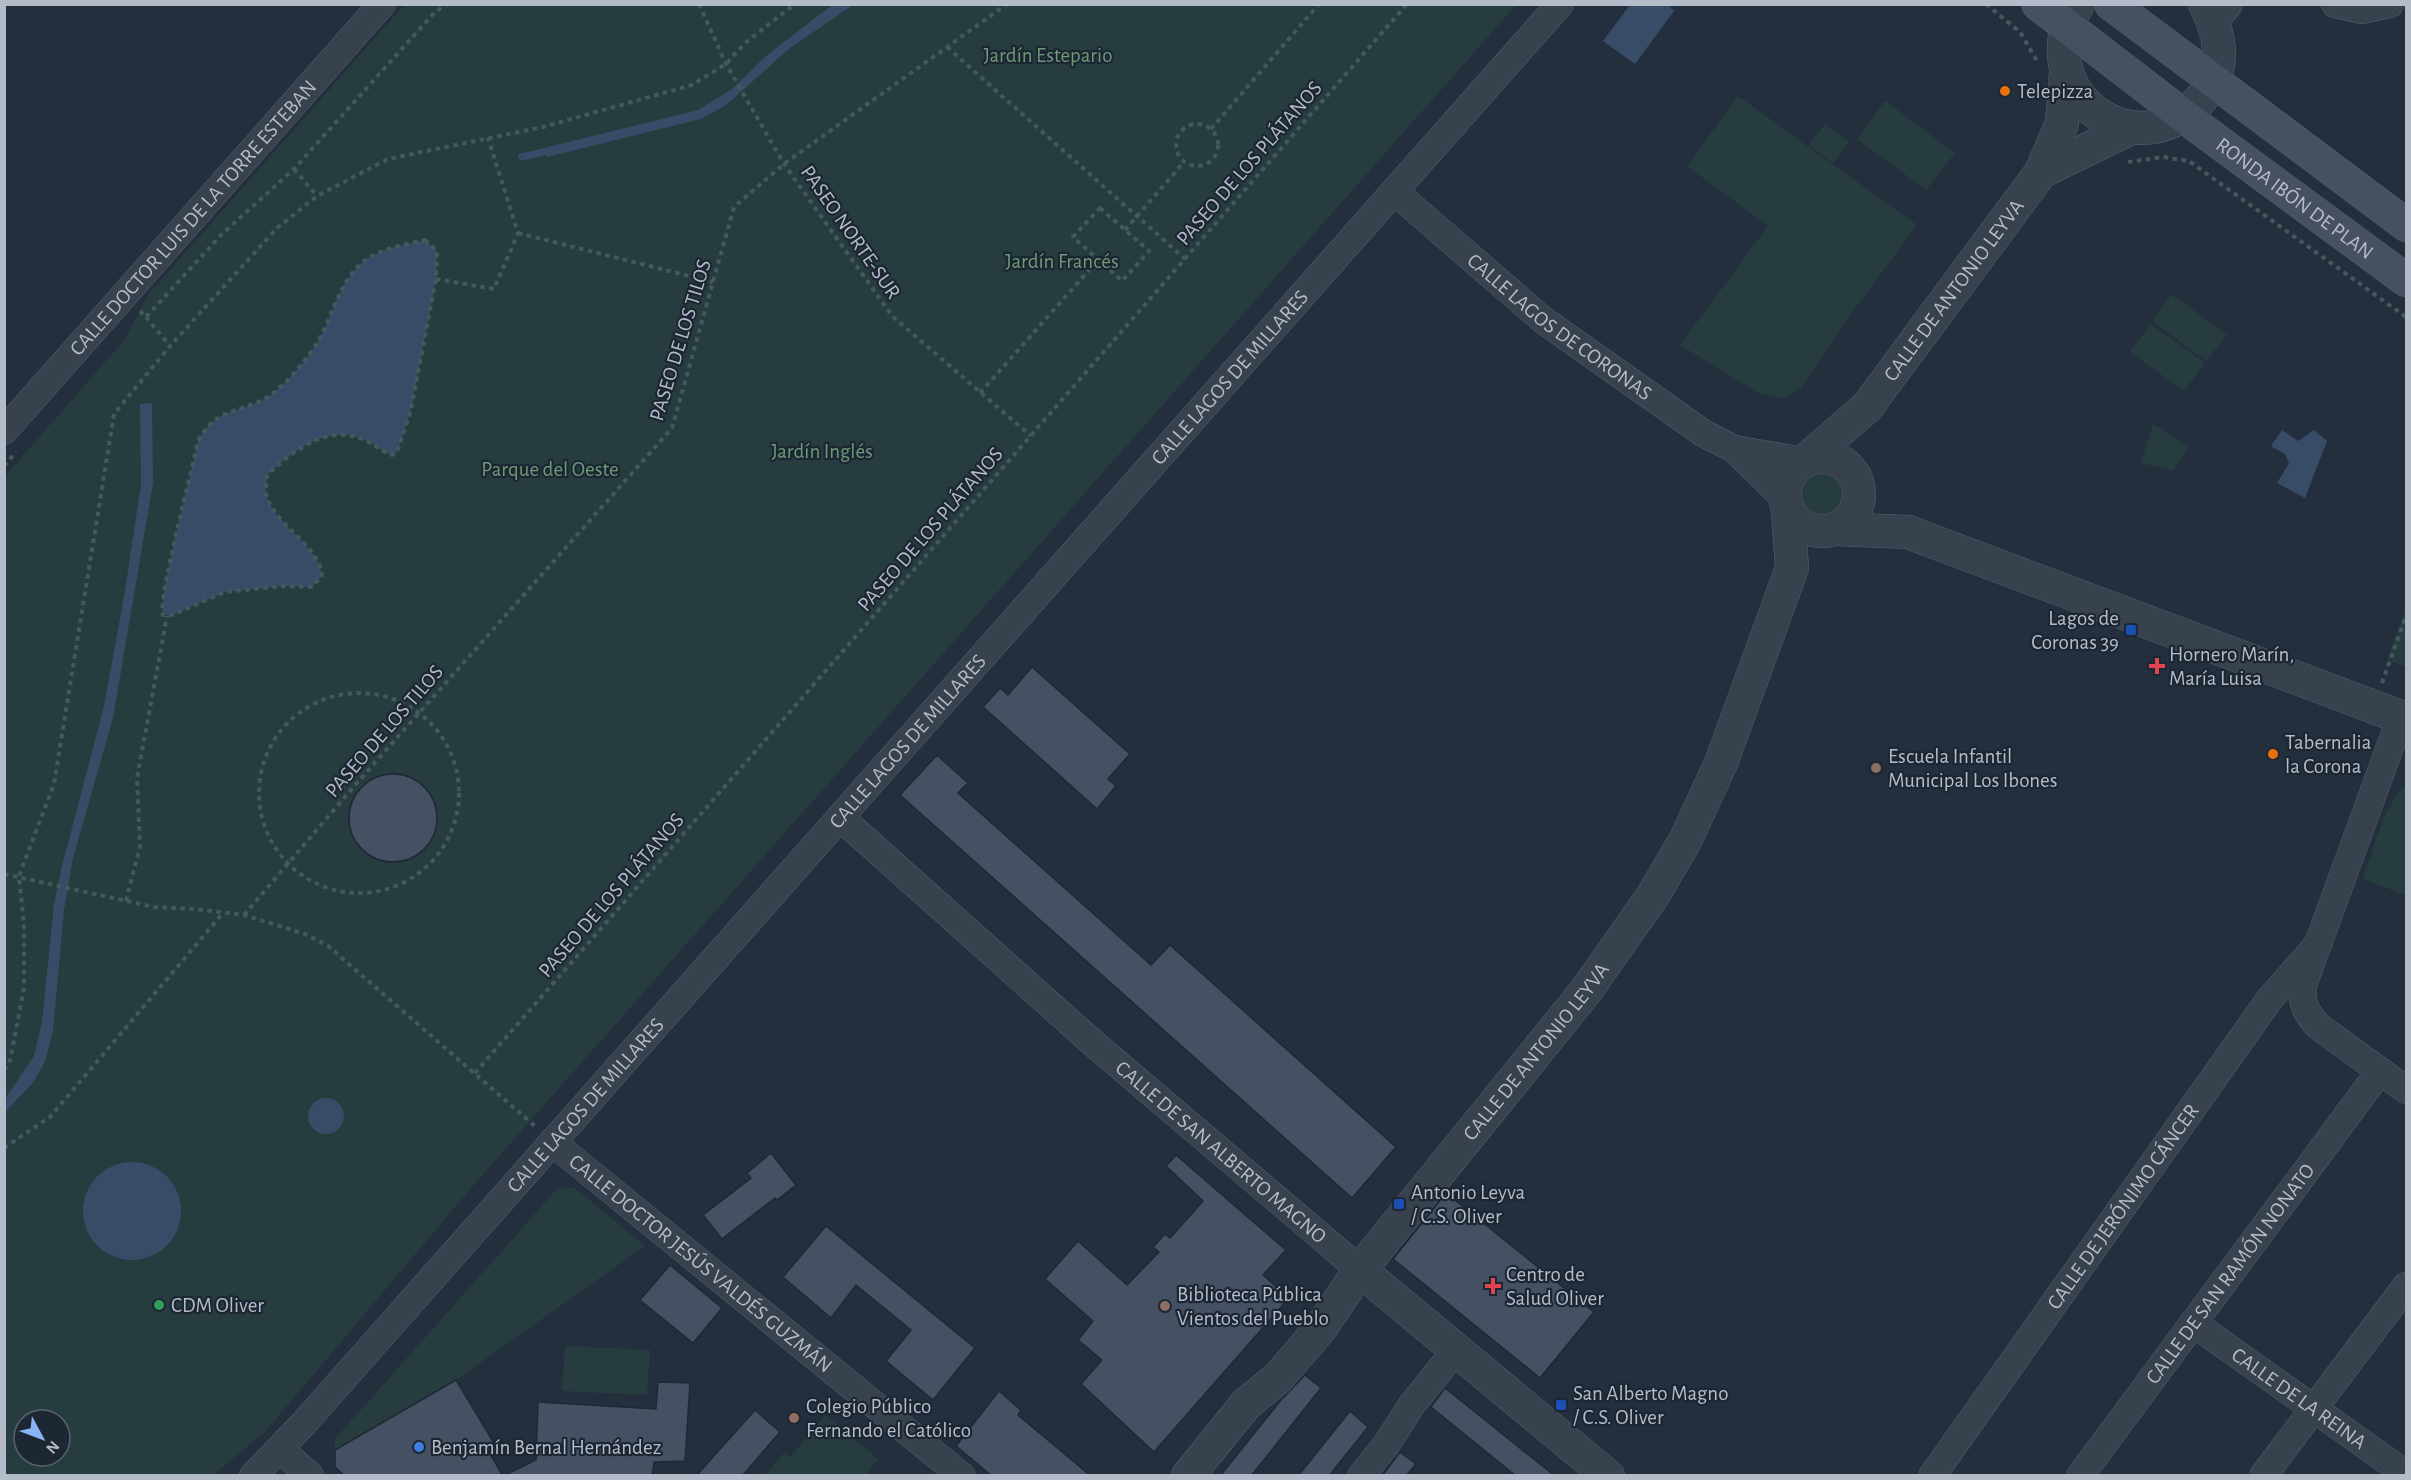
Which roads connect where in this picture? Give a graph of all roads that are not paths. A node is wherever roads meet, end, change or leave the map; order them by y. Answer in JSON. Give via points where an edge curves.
{"nodes":[{"id":1,"x":382,"y":4,"type":"edge"},
{"id":2,"x":1560,"y":4,"type":"edge"},
{"id":3,"x":2038,"y":4,"type":"edge"},
{"id":4,"x":2111,"y":4,"type":"edge"},
{"id":5,"x":2335,"y":4,"type":"edge"},
{"id":6,"x":2390,"y":4,"type":"edge"},
{"id":7,"x":2216,"y":11,"type":"edge"},
{"id":8,"x":2072,"y":15,"type":"edge"},
{"id":9,"x":2053,"y":70,"type":"junction"},
{"id":10,"x":2215,"y":81,"type":"junction"},
{"id":11,"x":2184,"y":116,"type":"junction"},
{"id":12,"x":2131,"y":128,"type":"junction"},
{"id":13,"x":2042,"y":172,"type":"junction"},
{"id":14,"x":1395,"y":192,"type":"junction"},
{"id":15,"x":2406,"y":225,"type":"edge"},
{"id":16,"x":2406,"y":280,"type":"edge"},
{"id":17,"x":1867,"y":407,"type":"junction"},
{"id":18,"x":12,"y":440,"type":"edge"},
{"id":19,"x":1734,"y":449,"type":"junction"},
{"id":20,"x":1806,"y":460,"type":"junction"},
{"id":21,"x":1856,"y":479,"type":"junction"},
{"id":22,"x":1786,"y":504,"type":"junction"},
{"id":23,"x":1831,"y":531,"type":"junction"},
{"id":24,"x":1908,"y":532,"type":"junction"},
{"id":25,"x":1792,"y":568,"type":"junction"},
{"id":26,"x":2394,"y":714,"type":"edge"},
{"id":27,"x":842,"y":818,"type":"junction"},
{"id":28,"x":2319,"y":943,"type":"junction"},
{"id":29,"x":2380,"y":1071,"type":"junction"},
{"id":30,"x":2406,"y":1090,"type":"edge"},
{"id":31,"x":552,"y":1142,"type":"junction"},
{"id":32,"x":1360,"y":1270,"type":"junction"},
{"id":33,"x":2406,"y":1286,"type":"edge"},
{"id":34,"x":2193,"y":1323,"type":"junction"},
{"id":35,"x":1455,"y":1351,"type":"junction"},
{"id":36,"x":2314,"y":1408,"type":"junction"},
{"id":37,"x":280,"y":1449,"type":"junction"},
{"id":38,"x":2406,"y":1474,"type":"edge"},
{"id":39,"x":253,"y":1476,"type":"edge"},
{"id":40,"x":310,"y":1476,"type":"edge"},
{"id":41,"x":962,"y":1476,"type":"edge"},
{"id":42,"x":1188,"y":1476,"type":"edge"},
{"id":43,"x":1361,"y":1476,"type":"edge"},
{"id":44,"x":1608,"y":1476,"type":"edge"},
{"id":45,"x":1932,"y":1476,"type":"edge"},
{"id":46,"x":2080,"y":1476,"type":"edge"},
{"id":47,"x":2263,"y":1476,"type":"edge"}],
"edges":[{"from":1,"to":18,"type":"street","name":"CALLE DOCTOR LUIS DE LA TORRE ESTEBAN"},
{"from":2,"to":14,"type":"street","name":"CALLE LAGOS DE MILLARES"},
{"from":3,"to":8,"type":"main road","name":"RONDA IBÓN DE PLAN"},
{"from":4,"to":10,"type":"main road"},
{"from":5,"to":6,"type":"street","via":[[2362,10]]},
{"from":7,"to":10,"type":"street","via":[[2220,59]]},
{"from":8,"to":9,"type":"street"},
{"from":8,"to":11,"type":"main road","name":"RONDA IBÓN DE PLAN"},
{"from":9,"to":12,"type":"street","via":[[2091,110],[2109,122]]},
{"from":9,"to":13,"type":"street","name":"CALLE DE ANTONIO LEYVA","via":[[2062,123]]},
{"from":10,"to":11,"type":"street"},
{"from":10,"to":15,"type":"main road"},
{"from":11,"to":12,"type":"street","via":[[2152,128]]},
{"from":11,"to":16,"type":"main road","name":"RONDA IBÓN DE PLAN"},
{"from":12,"to":13,"type":"street","name":"CALLE DE ANTONIO LEYVA"},
{"from":13,"to":17,"type":"street","name":"CALLE DE ANTONIO LEYVA"},
{"from":14,"to":19,"type":"street","name":"CALLE LAGOS DE CORONAS","via":[[1543,320],[1703,433]]},
{"from":14,"to":27,"type":"street","name":"CALLE LAGOS DE MILLARES"},
{"from":17,"to":20,"type":"street","name":"CALLE DE ANTONIO LEYVA"},
{"from":17,"to":21,"type":"street","name":"CALLE DE ANTONIO LEYVA"},
{"from":19,"to":20,"type":"street","name":"CALLE LAGOS DE CORONAS"},
{"from":19,"to":22,"type":"street","name":"CALLE LAGOS DE CORONAS"},
{"from":20,"to":21,"type":"street","via":[[1832,458],[1843,463]]},
{"from":20,"to":22,"type":"street","via":[[1789,477]]},
{"from":21,"to":23,"type":"street","via":[[1857,508],[1844,524]]},
{"from":21,"to":24,"type":"street"},
{"from":22,"to":23,"type":"street","via":[[1804,527]]},
{"from":22,"to":25,"type":"street","name":"CALLE DE ANTONIO LEYVA"},
{"from":23,"to":24,"type":"street"},
{"from":23,"to":25,"type":"street","name":"CALLE DE ANTONIO LEYVA"},
{"from":24,"to":26,"type":"street"},
{"from":25,"to":32,"type":"street","name":"CALLE DE ANTONIO LEYVA","via":[[1721,763],[1685,841],[1652,897],[1585,992]]},
{"from":26,"to":28,"type":"street"},
{"from":27,"to":31,"type":"street","name":"CALLE LAGOS DE MILLARES"},
{"from":27,"to":32,"type":"street","name":"CALLE DE SAN ALBERTO MAGNO","via":[[1093,1043]]},
{"from":28,"to":29,"type":"street","via":[[2303,985],[2304,1006],[2318,1026]]},
{"from":28,"to":45,"type":"street","name":"CALLE DE JERÓNIMO CÁNCER","via":[[2269,1000]]},
{"from":29,"to":30,"type":"street"},
{"from":29,"to":34,"type":"street","name":"CALLE DE SAN RAMÓN NONATO"},
{"from":31,"to":37,"type":"street","name":"CALLE LAGOS DE MILLARES"},
{"from":31,"to":41,"type":"street","name":"CALLE DOCTOR JESÚS VALDÉS GUZMÁN"},
{"from":32,"to":35,"type":"street","name":"CALLE DE SAN ALBERTO MAGNO"},
{"from":32,"to":42,"type":"street","name":"CALLE DE ANTONIO LEYVA","via":[[1299,1354],[1278,1378],[1246,1404]]},
{"from":33,"to":36,"type":"street"},
{"from":34,"to":36,"type":"street","name":"CALLE DE LA REINA"},
{"from":34,"to":46,"type":"street","name":"CALLE DE SAN RAMÓN NONATO"},
{"from":35,"to":43,"type":"street"},
{"from":35,"to":44,"type":"street","name":"CALLE DE SAN ALBERTO MAGNO"},
{"from":36,"to":38,"type":"street","name":"CALLE DE LA REINA"},
{"from":36,"to":47,"type":"street"},
{"from":37,"to":39,"type":"street","name":"CALLE LAGOS DE MILLARES"},
{"from":37,"to":40,"type":"street"}]}
